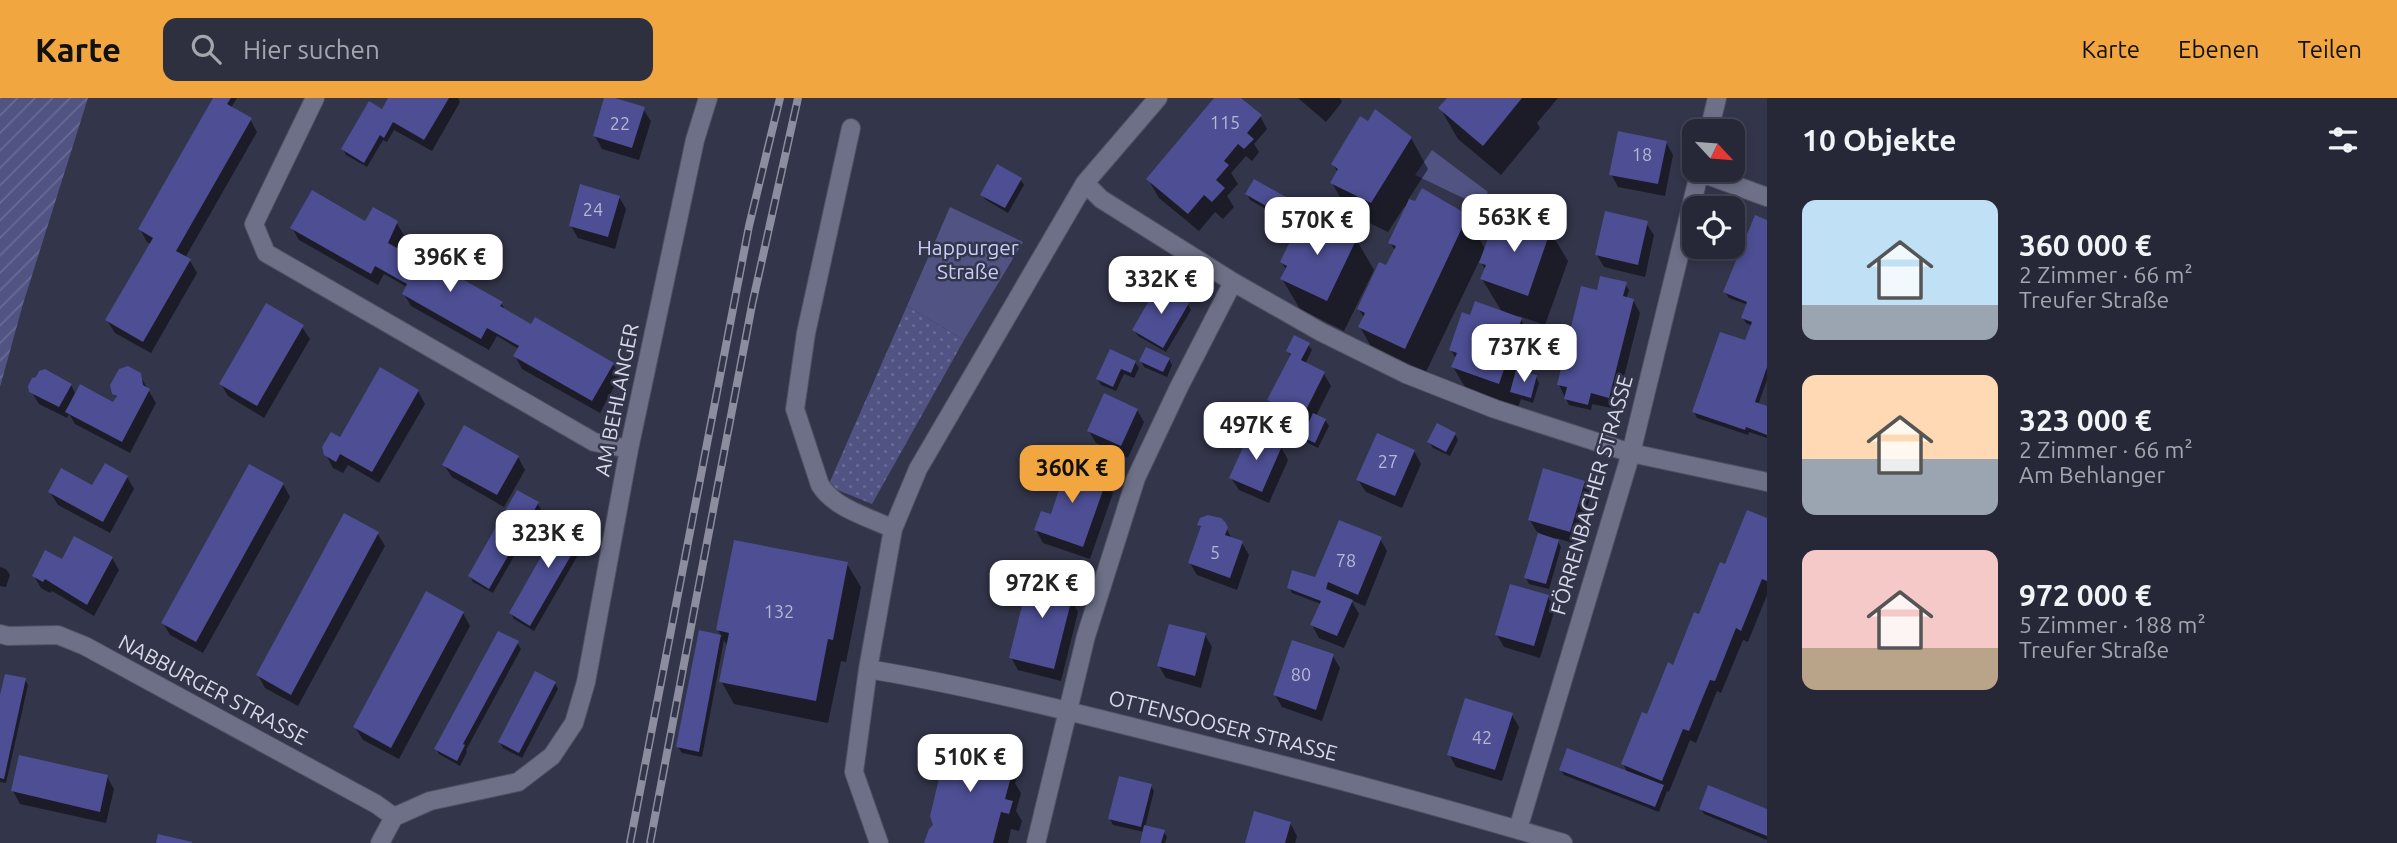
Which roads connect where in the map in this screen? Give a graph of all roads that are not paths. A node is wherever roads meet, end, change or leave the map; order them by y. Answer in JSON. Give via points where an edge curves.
{"nodes":[{"id":1,"x":316,"y":98,"type":"edge"},
{"id":2,"x":708,"y":98,"type":"edge"},
{"id":3,"x":1158,"y":98,"type":"edge"},
{"id":4,"x":1717,"y":98,"type":"edge"},
{"id":5,"x":1712,"y":119,"type":"edge"},
{"id":6,"x":851,"y":128,"type":"dead end"},
{"id":7,"x":1697,"y":182,"type":"edge"},
{"id":8,"x":1728,"y":182,"type":"edge"},
{"id":9,"x":1085,"y":183,"type":"junction"},
{"id":10,"x":1767,"y":197,"type":"edge"},
{"id":11,"x":1233,"y":282,"type":"junction"},
{"id":12,"x":629,"y":449,"type":"junction"},
{"id":13,"x":1631,"y":453,"type":"junction"},
{"id":14,"x":1767,"y":482,"type":"edge"},
{"id":15,"x":893,"y":528,"type":"junction"},
{"id":16,"x":0,"y":634,"type":"edge"},
{"id":17,"x":868,"y":669,"type":"junction"},
{"id":18,"x":1069,"y":711,"type":"junction"},
{"id":19,"x":394,"y":817,"type":"junction"},
{"id":20,"x":1518,"y":829,"type":"junction"},
{"id":21,"x":380,"y":843,"type":"edge"},
{"id":22,"x":879,"y":843,"type":"edge"},
{"id":23,"x":1036,"y":843,"type":"edge"},
{"id":24,"x":1563,"y":843,"type":"edge"}],
"edges":[{"from":1,"to":12,"type":"street","via":[[254,224],[266,253],[594,442]]},
{"from":2,"to":12,"type":"street","name":"AM BEHLANGER"},
{"from":3,"to":9,"type":"street"},
{"from":4,"to":5,"type":"street"},
{"from":6,"to":15,"type":"street","via":[[806,332],[795,409],[825,494]]},
{"from":7,"to":13,"type":"street","name":"FÖRRENBACHER STRASSE"},
{"from":8,"to":10,"type":"street"},
{"from":9,"to":11,"type":"street","via":[[1101,199]]},
{"from":9,"to":15,"type":"street","via":[[918,469]]},
{"from":11,"to":13,"type":"street","via":[[1406,374],[1515,416]]},
{"from":11,"to":18,"type":"street","via":[[1136,478],[1086,636]]},
{"from":12,"to":19,"type":"street","name":"AM BEHLANGER","via":[[575,723],[552,757],[518,782],[430,801]]},
{"from":13,"to":14,"type":"street"},
{"from":13,"to":20,"type":"street","name":"FÖRRENBACHER STRASSE"},
{"from":15,"to":17,"type":"street"},
{"from":16,"to":19,"type":"street","name":"NABBURGER STRASSE","via":[[58,635],[85,646]]},
{"from":17,"to":18,"type":"street","name":"OTTENSOOSER STRASSE"},
{"from":17,"to":22,"type":"street","via":[[854,772]]},
{"from":18,"to":20,"type":"street","name":"OTTENSOOSER STRASSE"},
{"from":18,"to":23,"type":"street"},
{"from":19,"to":21,"type":"street"},
{"from":20,"to":24,"type":"street","name":"OTTENSOOSER STRASSE"}]}
